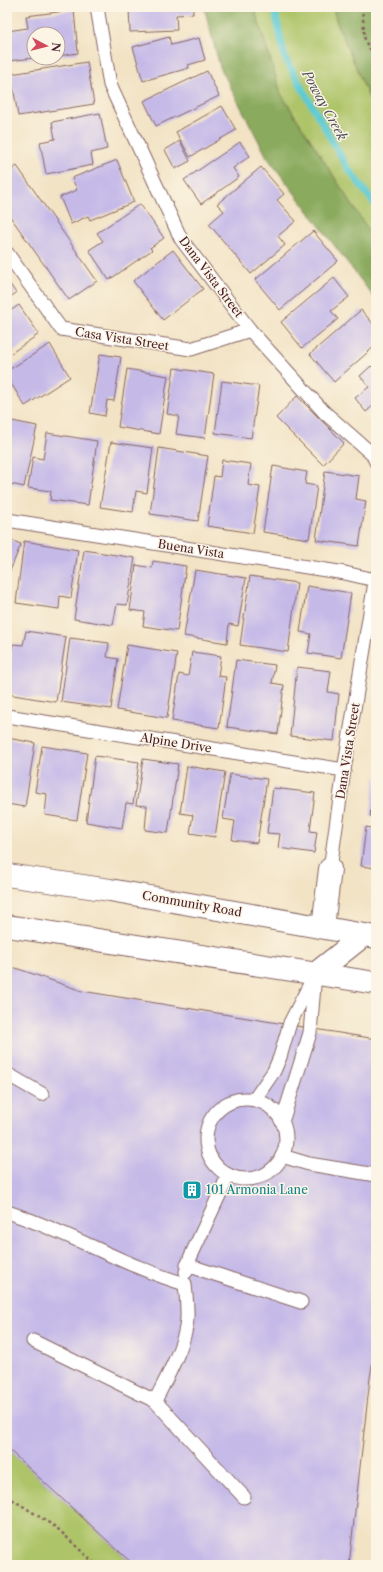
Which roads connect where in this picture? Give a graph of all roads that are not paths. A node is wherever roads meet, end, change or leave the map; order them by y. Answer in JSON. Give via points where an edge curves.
{"nodes":[{"id":1,"x":97,"y":7,"type":"edge"},
{"id":2,"x":7,"y":253,"type":"edge"},
{"id":3,"x":250,"y":330,"type":"junction"},
{"id":4,"x":376,"y":462,"type":"edge"},
{"id":5,"x":7,"y":520,"type":"edge"},
{"id":6,"x":376,"y":578,"type":"edge"},
{"id":7,"x":7,"y":716,"type":"edge"},
{"id":8,"x":344,"y":770,"type":"junction"},
{"id":9,"x":330,"y":869,"type":"joint"},
{"id":10,"x":7,"y":875,"type":"edge"},
{"id":11,"x":7,"y":926,"type":"edge"},
{"id":12,"x":322,"y":927,"type":"junction"},
{"id":13,"x":370,"y":936,"type":"edge"},
{"id":14,"x":315,"y":974,"type":"junction"},
{"id":15,"x":376,"y":983,"type":"edge"},
{"id":16,"x":7,"y":1074,"type":"edge"},
{"id":17,"x":42,"y":1094,"type":"dead end"},
{"id":18,"x":254,"y":1100,"type":"junction"},
{"id":19,"x":282,"y":1122,"type":"junction"},
{"id":20,"x":282,"y":1156,"type":"junction"},
{"id":21,"x":376,"y":1175,"type":"edge"},
{"id":22,"x":228,"y":1176,"type":"junction"},
{"id":23,"x":7,"y":1212,"type":"edge"},
{"id":24,"x":187,"y":1266,"type":"junction"},
{"id":25,"x":185,"y":1284,"type":"junction"},
{"id":26,"x":302,"y":1302,"type":"dead end"},
{"id":27,"x":32,"y":1341,"type":"dead end"},
{"id":28,"x":155,"y":1401,"type":"junction"},
{"id":29,"x":244,"y":1497,"type":"dead end"}],
"edges":[{"from":1,"to":3,"type":"lane","name":"Dana Vista Street","via":[[110,85],[181,239]]},
{"from":2,"to":3,"type":"lane","name":"Casa Vista Street","via":[[61,329],[191,349]]},
{"from":3,"to":4,"type":"lane","name":"Dana Vista Street","via":[[324,412],[373,456]]},
{"from":5,"to":6,"type":"lane","name":"Buena Vista"},
{"from":6,"to":8,"type":"lane","name":"Dana Vista Street"},
{"from":7,"to":8,"type":"lane","name":"Alpine Drive"},
{"from":8,"to":9,"type":"lane","name":"Dana Vista Street"},
{"from":9,"to":12,"type":"main road","name":"Dana Vista Street"},
{"from":10,"to":12,"type":"main road","name":"Community Road"},
{"from":11,"to":14,"type":"main road"},
{"from":12,"to":13,"type":"main road","name":"Community Road"},
{"from":13,"to":14,"type":"main road"},
{"from":14,"to":15,"type":"main road"},
{"from":14,"to":18,"type":"lane","via":[[290,1023],[274,1071]]},
{"from":14,"to":19,"type":"lane","via":[[310,1033]]},
{"from":16,"to":17,"type":"lane"},
{"from":18,"to":19,"type":"lane","via":[[266,1104]]},
{"from":18,"to":22,"type":"lane","via":[[241,1099],[229,1103],[218,1110],[210,1120],[206,1132],[210,1158]]},
{"from":19,"to":20,"type":"lane","via":[[286,1144]]},
{"from":20,"to":21,"type":"lane","via":[[309,1164]]},
{"from":20,"to":22,"type":"lane","via":[[265,1175],[241,1180]]},
{"from":22,"to":24,"type":"lane"},
{"from":23,"to":25,"type":"lane","via":[[47,1226],[139,1267]]},
{"from":24,"to":25,"type":"lane"},
{"from":24,"to":26,"type":"lane"},
{"from":25,"to":28,"type":"lane","via":[[187,1314],[183,1339]]},
{"from":27,"to":28,"type":"lane"},
{"from":28,"to":29,"type":"lane"}]}
